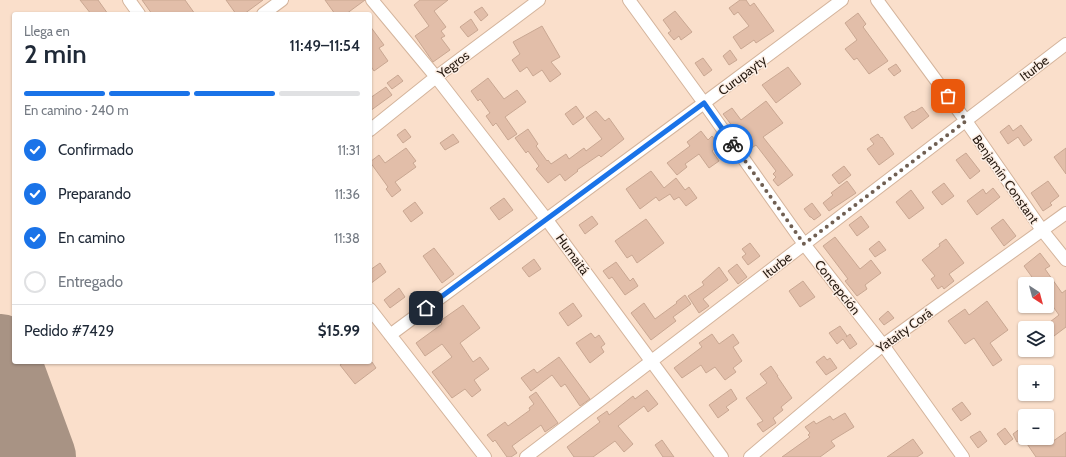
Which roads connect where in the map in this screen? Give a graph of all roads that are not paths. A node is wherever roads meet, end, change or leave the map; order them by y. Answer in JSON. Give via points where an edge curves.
{"nodes":[{"id":1,"x":129,"y":0,"type":"edge"},
{"id":2,"x":282,"y":0,"type":"edge"},
{"id":3,"x":372,"y":0,"type":"edge"},
{"id":4,"x":539,"y":0,"type":"edge"},
{"id":5,"x":629,"y":0,"type":"edge"},
{"id":6,"x":842,"y":0,"type":"edge"},
{"id":7,"x":878,"y":0,"type":"edge"},
{"id":8,"x":138,"y":12,"type":"edge"},
{"id":9,"x":266,"y":12,"type":"edge"},
{"id":10,"x":1066,"y":44,"type":"edge"},
{"id":11,"x":436,"y":77,"type":"junction"},
{"id":12,"x":704,"y":103,"type":"junction"},
{"id":13,"x":966,"y":121,"type":"junction"},
{"id":14,"x":372,"y":128,"type":"edge"},
{"id":15,"x":1066,"y":213,"type":"edge"},
{"id":16,"x":547,"y":220,"type":"junction"},
{"id":17,"x":1042,"y":230,"type":"junction"},
{"id":18,"x":804,"y":244,"type":"junction"},
{"id":19,"x":1066,"y":260,"type":"edge"},
{"id":20,"x":372,"y":312,"type":"edge"},
{"id":21,"x":390,"y":335,"type":"junction"},
{"id":22,"x":883,"y":345,"type":"junction"},
{"id":23,"x":652,"y":362,"type":"junction"},
{"id":24,"x":485,"y":457,"type":"edge"},
{"id":25,"x":526,"y":457,"type":"edge"},
{"id":26,"x":722,"y":457,"type":"edge"},
{"id":27,"x":750,"y":457,"type":"edge"},
{"id":28,"x":963,"y":457,"type":"edge"}],
"edges":[{"from":1,"to":8,"type":"street"},
{"from":2,"to":9,"type":"street"},
{"from":3,"to":11,"type":"street","name":"Humaitá"},
{"from":4,"to":11,"type":"street","name":"Yegros"},
{"from":5,"to":12,"type":"street","name":"Concepción"},
{"from":6,"to":12,"type":"street","name":"Curupayty"},
{"from":7,"to":13,"type":"street","name":"Benjamín Constant"},
{"from":10,"to":13,"type":"street","name":"Iturbe"},
{"from":11,"to":14,"type":"street","name":"Yegros"},
{"from":11,"to":16,"type":"street","name":"Humaitá"},
{"from":12,"to":16,"type":"street","name":"Curupayty"},
{"from":12,"to":18,"type":"street","name":"Concepción"},
{"from":13,"to":17,"type":"street","name":"Benjamín Constant"},
{"from":13,"to":18,"type":"street","name":"Iturbe"},
{"from":15,"to":17,"type":"street","name":"Yataity Corá"},
{"from":16,"to":21,"type":"street","name":"Curupayty"},
{"from":16,"to":23,"type":"street","name":"Humaitá"},
{"from":17,"to":19,"type":"street","name":"Benjamín Constant"},
{"from":17,"to":22,"type":"street","name":"Yataity Corá"},
{"from":18,"to":22,"type":"street","name":"Concepción"},
{"from":18,"to":23,"type":"street","name":"Iturbe"},
{"from":20,"to":21,"type":"street"},
{"from":21,"to":24,"type":"street"},
{"from":22,"to":27,"type":"street","name":"Yataity Corá"},
{"from":22,"to":28,"type":"street","name":"Concepción"},
{"from":23,"to":25,"type":"street","name":"Iturbe"},
{"from":23,"to":26,"type":"street","name":"Humaitá"}]}
